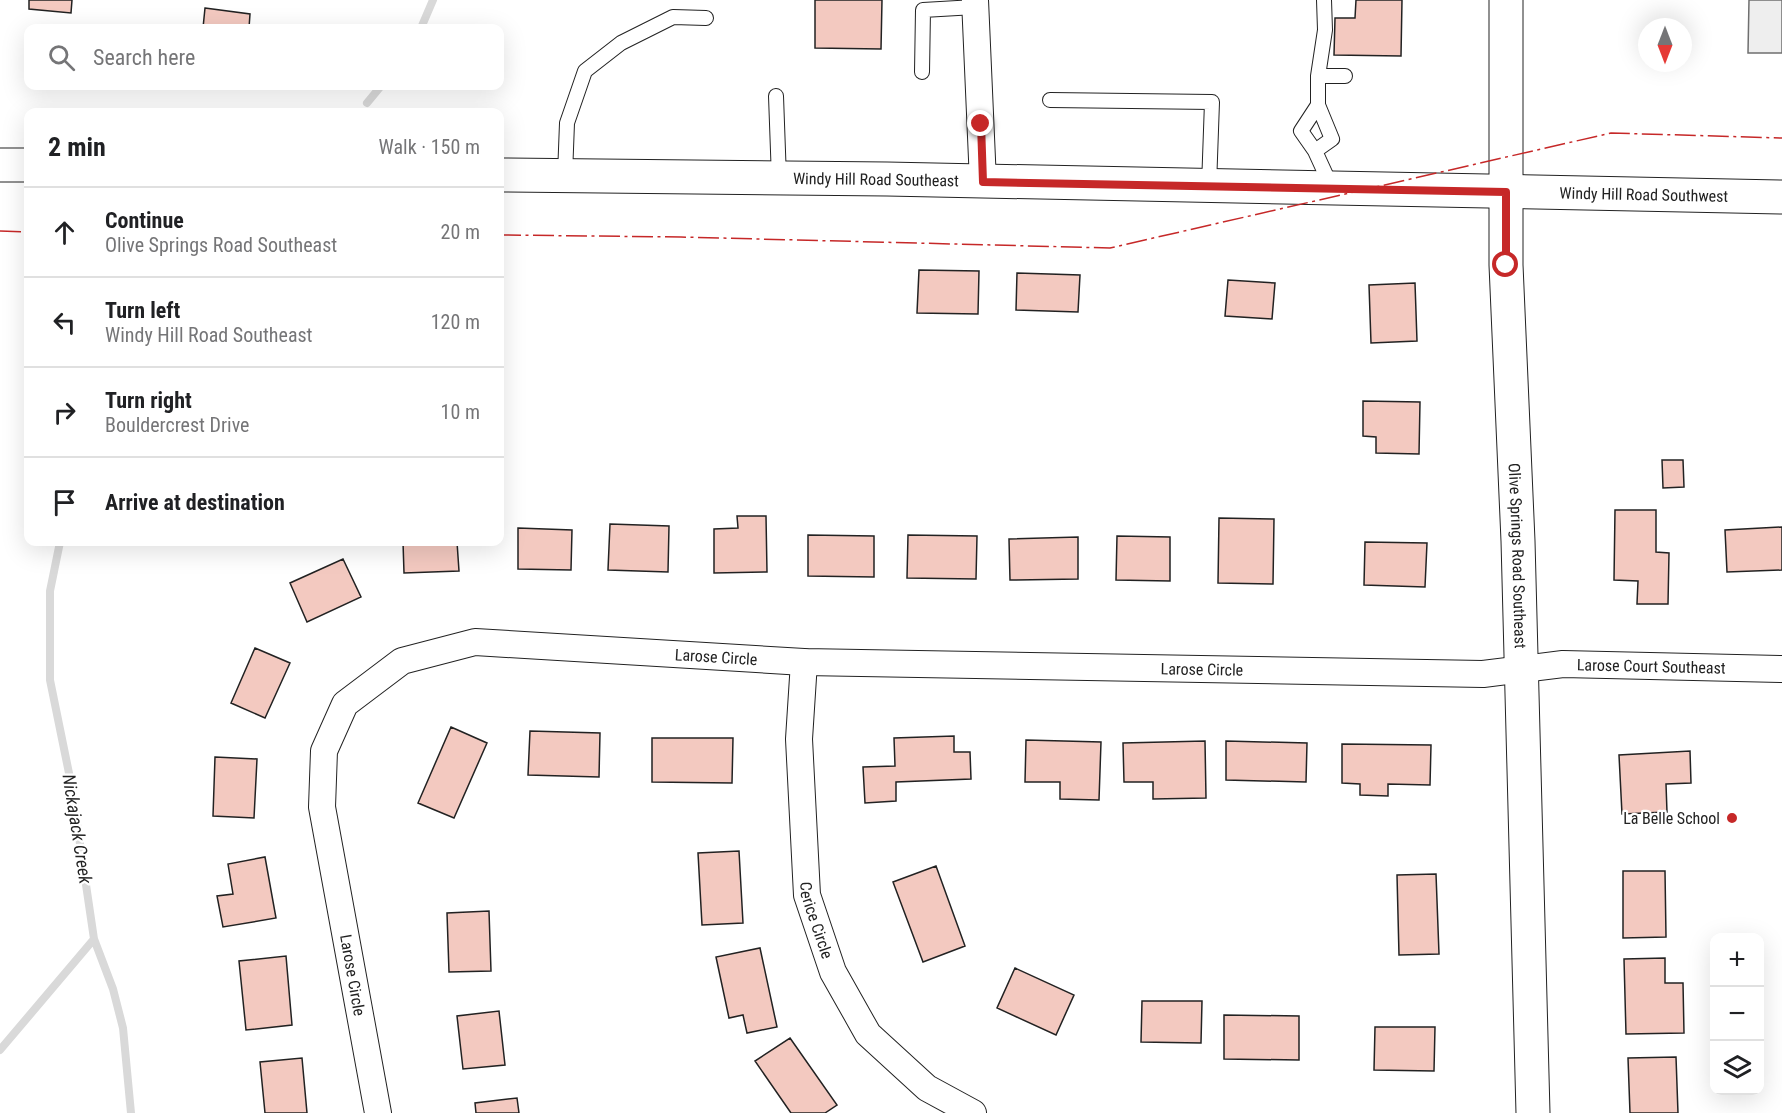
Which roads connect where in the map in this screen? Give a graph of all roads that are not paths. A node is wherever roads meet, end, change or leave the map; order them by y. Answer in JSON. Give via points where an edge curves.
{"nodes":[{"id":1,"x":1324,"y":0,"type":"edge"},
{"id":2,"x":1506,"y":0,"type":"edge"},
{"id":3,"x":975,"y":4,"type":"edge"},
{"id":4,"x":706,"y":18,"type":"dead end"},
{"id":5,"x":922,"y":72,"type":"dead end"},
{"id":6,"x":1318,"y":76,"type":"junction"},
{"id":7,"x":1345,"y":76,"type":"dead end"},
{"id":8,"x":776,"y":96,"type":"dead end"},
{"id":9,"x":1050,"y":100,"type":"dead end"},
{"id":10,"x":1318,"y":105,"type":"junction"},
{"id":11,"x":1315,"y":151,"type":"junction"},
{"id":12,"x":0,"y":165,"type":"edge"},
{"id":13,"x":24,"y":165,"type":"edge"},
{"id":14,"x":504,"y":175,"type":"edge"},
{"id":15,"x":565,"y":176,"type":"junction"},
{"id":16,"x":779,"y":179,"type":"junction"},
{"id":17,"x":983,"y":182,"type":"junction"},
{"id":18,"x":1209,"y":186,"type":"junction"},
{"id":19,"x":1332,"y":188,"type":"junction"},
{"id":20,"x":1506,"y":192,"type":"junction"},
{"id":21,"x":1782,"y":197,"type":"edge"},
{"id":22,"x":804,"y":662,"type":"junction"},
{"id":23,"x":1522,"y":669,"type":"junction"},
{"id":24,"x":1782,"y":669,"type":"edge"},
{"id":25,"x":378,"y":1113,"type":"edge"},
{"id":26,"x":973,"y":1113,"type":"edge"},
{"id":27,"x":1533,"y":1113,"type":"edge"}],
"edges":[{"from":1,"to":6,"type":"lane","via":[[1325,30]]},
{"from":2,"to":20,"type":"main road","name":"Olive Springs Road Southeast"},
{"from":3,"to":5,"type":"lane","via":[[923,10]]},
{"from":3,"to":17,"type":"street"},
{"from":4,"to":15,"type":"lane","via":[[673,17],[621,43],[585,71],[567,123]]},
{"from":6,"to":7,"type":"lane"},
{"from":6,"to":10,"type":"lane"},
{"from":8,"to":16,"type":"lane"},
{"from":9,"to":18,"type":"lane","via":[[1212,102]]},
{"from":10,"to":11,"type":"lane","via":[[1300,131]]},
{"from":10,"to":11,"type":"lane","via":[[1332,139]]},
{"from":11,"to":19,"type":"lane"},
{"from":12,"to":13,"type":"main road"},
{"from":14,"to":15,"type":"main road","name":"Windy Hill Road Southeast"},
{"from":15,"to":16,"type":"main road","name":"Windy Hill Road Southeast"},
{"from":16,"to":17,"type":"main road","name":"Windy Hill Road Southeast"},
{"from":17,"to":18,"type":"main road","name":"Windy Hill Road Southeast"},
{"from":18,"to":19,"type":"main road","name":"Windy Hill Road Southeast"},
{"from":19,"to":20,"type":"main road","name":"Windy Hill Road Southeast"},
{"from":20,"to":21,"type":"main road","name":"Windy Hill Road Southwest"},
{"from":20,"to":23,"type":"main road","name":"Olive Springs Road Southeast"},
{"from":22,"to":23,"type":"street","name":"Larose Circle","via":[[1483,674]]},
{"from":22,"to":25,"type":"street","name":"Larose Circle","via":[[475,642],[402,661],[345,704],[324,751],[322,807]]},
{"from":22,"to":26,"type":"street","name":"Cerice Circle","via":[[799,739],[807,895],[833,972],[868,1034],[927,1088]]},
{"from":23,"to":24,"type":"street","name":"Larose Court Southeast","via":[[1563,664]]},
{"from":23,"to":27,"type":"main road","name":"Olive Springs Road Southeast"}]}
